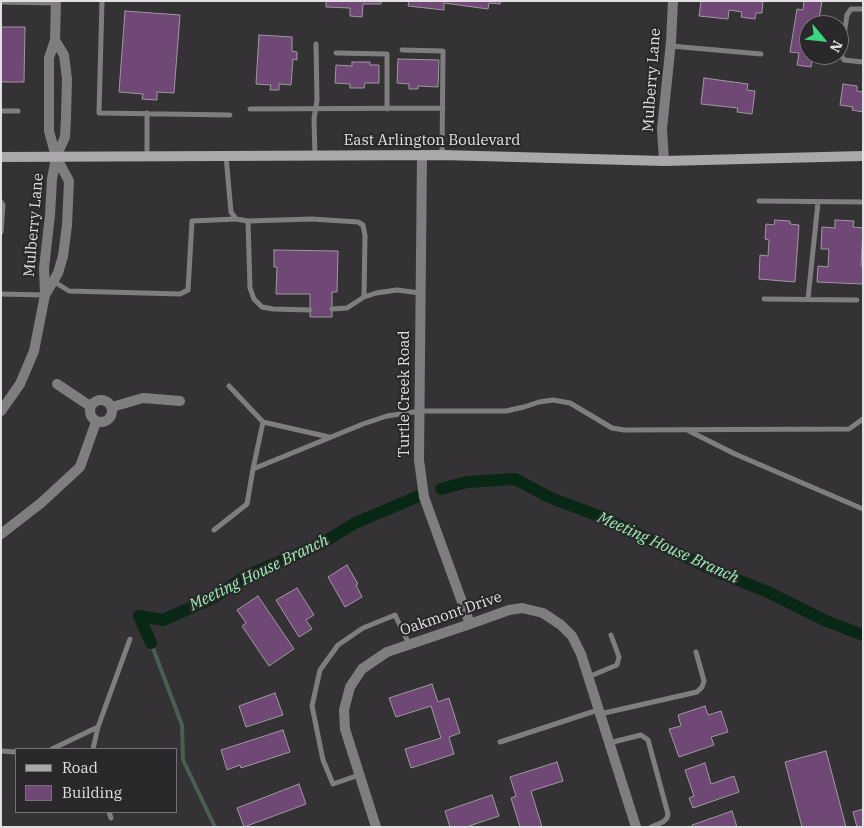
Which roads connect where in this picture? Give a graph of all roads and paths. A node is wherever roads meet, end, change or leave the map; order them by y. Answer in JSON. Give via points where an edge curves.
{"nodes":[{"id":1,"x":102,"y":1,"type":"edge"},
{"id":2,"x":672,"y":1,"type":"edge"},
{"id":3,"x":1,"y":2,"type":"edge"},
{"id":4,"x":56,"y":2,"type":"edge"},
{"id":5,"x":863,"y":9,"type":"edge"},
{"id":6,"x":55,"y":40,"type":"junction"},
{"id":7,"x":316,"y":44,"type":"dead end"},
{"id":8,"x":670,"y":46,"type":"junction"},
{"id":9,"x":402,"y":50,"type":"dead end"},
{"id":10,"x":336,"y":53,"type":"dead end"},
{"id":11,"x":761,"y":54,"type":"dead end"},
{"id":12,"x":863,"y":62,"type":"edge"},
{"id":13,"x":443,"y":108,"type":"junction"},
{"id":14,"x":250,"y":109,"type":"dead end"},
{"id":15,"x":387,"y":109,"type":"junction"},
{"id":16,"x":316,"y":110,"type":"junction"},
{"id":17,"x":1,"y":111,"type":"edge"},
{"id":18,"x":18,"y":111,"type":"dead end"},
{"id":19,"x":147,"y":114,"type":"junction"},
{"id":20,"x":230,"y":114,"type":"dead end"},
{"id":21,"x":422,"y":155,"type":"junction"},
{"id":22,"x":442,"y":155,"type":"junction"},
{"id":23,"x":226,"y":156,"type":"junction"},
{"id":24,"x":315,"y":156,"type":"junction"},
{"id":25,"x":863,"y":156,"type":"edge"},
{"id":26,"x":1,"y":157,"type":"edge"},
{"id":27,"x":56,"y":157,"type":"junction"},
{"id":28,"x":147,"y":157,"type":"junction"},
{"id":29,"x":664,"y":161,"type":"junction"},
{"id":30,"x":760,"y":201,"type":"dead end"},
{"id":31,"x":1,"y":202,"type":"edge"},
{"id":32,"x":818,"y":202,"type":"junction"},
{"id":33,"x":863,"y":202,"type":"edge"},
{"id":34,"x":236,"y":219,"type":"junction"},
{"id":35,"x":248,"y":221,"type":"junction"},
{"id":36,"x":1,"y":232,"type":"edge"},
{"id":37,"x":53,"y":281,"type":"junction"},
{"id":38,"x":421,"y":293,"type":"junction"},
{"id":39,"x":1,"y":294,"type":"edge"},
{"id":40,"x":44,"y":295,"type":"junction"},
{"id":41,"x":364,"y":297,"type":"junction"},
{"id":42,"x":764,"y":299,"type":"dead end"},
{"id":43,"x":808,"y":299,"type":"junction"},
{"id":44,"x":857,"y":300,"type":"dead end"},
{"id":45,"x":332,"y":309,"type":"dead end"},
{"id":46,"x":310,"y":310,"type":"dead end"},
{"id":47,"x":58,"y":384,"type":"dead end"},
{"id":48,"x":229,"y":386,"type":"dead end"},
{"id":49,"x":180,"y":401,"type":"dead end"},
{"id":50,"x":90,"y":406,"type":"junction"},
{"id":51,"x":112,"y":407,"type":"junction"},
{"id":52,"x":1,"y":410,"type":"edge"},
{"id":53,"x":420,"y":411,"type":"junction"},
{"id":54,"x":863,"y":419,"type":"edge"},
{"id":55,"x":96,"y":422,"type":"junction"},
{"id":56,"x":263,"y":422,"type":"junction"},
{"id":57,"x":686,"y":429,"type":"junction"},
{"id":58,"x":329,"y":437,"type":"junction"},
{"id":59,"x":253,"y":469,"type":"junction"},
{"id":60,"x":863,"y":509,"type":"edge"},
{"id":61,"x":214,"y":530,"type":"dead end"},
{"id":62,"x":1,"y":534,"type":"edge"},
{"id":63,"x":470,"y":624,"type":"junction"},
{"id":64,"x":611,"y":635,"type":"dead end"},
{"id":65,"x":130,"y":639,"type":"dead end"},
{"id":66,"x":409,"y":644,"type":"junction"},
{"id":67,"x":696,"y":652,"type":"dead end"},
{"id":68,"x":588,"y":677,"type":"junction"},
{"id":69,"x":599,"y":712,"type":"junction"},
{"id":70,"x":98,"y":727,"type":"junction"},
{"id":71,"x":500,"y":742,"type":"dead end"},
{"id":72,"x":609,"y":743,"type":"junction"},
{"id":73,"x":54,"y":748,"type":"edge"},
{"id":74,"x":93,"y":748,"type":"edge"},
{"id":75,"x":1,"y":751,"type":"edge"},
{"id":76,"x":15,"y":752,"type":"edge"},
{"id":77,"x":360,"y":774,"type":"junction"},
{"id":78,"x":109,"y":813,"type":"edge"},
{"id":79,"x":111,"y":818,"type":"dead end"},
{"id":80,"x":376,"y":827,"type":"edge"},
{"id":81,"x":636,"y":827,"type":"edge"},
{"id":82,"x":651,"y":827,"type":"edge"}],
"edges":[{"from":1,"to":19,"type":"lane","via":[[99,113]]},
{"from":2,"to":8,"type":"street","name":"Mulberry Lane"},
{"from":3,"to":4,"type":"lane"},
{"from":4,"to":6,"type":"street","name":"Mulberry Lane"},
{"from":5,"to":12,"type":"lane","via":[[851,9],[848,15],[841,55],[844,60]]},
{"from":6,"to":27,"type":"street","name":"Mulberry Lane","via":[[49,58],[49,131]]},
{"from":6,"to":27,"type":"street","name":"Mulberry Lane","via":[[64,55],[67,79],[65,136]]},
{"from":7,"to":16,"type":"lane"},
{"from":8,"to":11,"type":"lane"},
{"from":8,"to":29,"type":"street","name":"Mulberry Lane","via":[[662,129]]},
{"from":9,"to":13,"type":"lane","via":[[443,51]]},
{"from":10,"to":15,"type":"lane","via":[[387,54]]},
{"from":13,"to":15,"type":"lane"},
{"from":13,"to":22,"type":"lane"},
{"from":14,"to":16,"type":"lane"},
{"from":15,"to":16,"type":"lane"},
{"from":16,"to":24,"type":"lane"},
{"from":17,"to":18,"type":"lane"},
{"from":19,"to":20,"type":"lane"},
{"from":19,"to":28,"type":"lane"},
{"from":21,"to":22,"type":"main road","name":"East Arlington Boulevard"},
{"from":21,"to":24,"type":"main road","name":"East Arlington Boulevard"},
{"from":21,"to":38,"type":"street","name":"Turtle Creek Road"},
{"from":22,"to":29,"type":"main road","name":"East Arlington Boulevard"},
{"from":23,"to":24,"type":"main road","name":"East Arlington Boulevard"},
{"from":23,"to":28,"type":"main road","name":"East Arlington Boulevard"},
{"from":23,"to":34,"type":"lane","via":[[231,212]]},
{"from":25,"to":29,"type":"main road","name":"East Arlington Boulevard"},
{"from":26,"to":27,"type":"main road","name":"East Arlington Boulevard"},
{"from":27,"to":28,"type":"main road","name":"East Arlington Boulevard"},
{"from":27,"to":37,"type":"street","name":"Mulberry Lane","via":[[69,181],[63,256]]},
{"from":27,"to":40,"type":"street","name":"Mulberry Lane"},
{"from":30,"to":32,"type":"lane"},
{"from":31,"to":36,"type":"lane"},
{"from":32,"to":33,"type":"lane"},
{"from":32,"to":43,"type":"lane"},
{"from":34,"to":35,"type":"lane"},
{"from":34,"to":37,"type":"lane","via":[[192,221],[188,290],[180,294],[69,290]]},
{"from":35,"to":41,"type":"lane","via":[[350,220],[363,225]]},
{"from":35,"to":46,"type":"lane","via":[[250,288],[254,299],[262,307]]},
{"from":37,"to":40,"type":"street","name":"Mulberry Lane"},
{"from":38,"to":41,"type":"lane","via":[[397,290]]},
{"from":38,"to":53,"type":"street","name":"Turtle Creek Road"},
{"from":39,"to":40,"type":"lane"},
{"from":40,"to":52,"type":"street","name":"Mulberry Lane","via":[[34,351],[20,384]]},
{"from":41,"to":45,"type":"lane","via":[[347,308]]},
{"from":42,"to":43,"type":"lane"},
{"from":43,"to":44,"type":"lane"},
{"from":47,"to":50,"type":"street"},
{"from":48,"to":56,"type":"lane"},
{"from":49,"to":51,"type":"street","via":[[143,398]]},
{"from":50,"to":51,"type":"street","via":[[97,400],[106,400]]},
{"from":50,"to":55,"type":"street","via":[[89,415]]},
{"from":51,"to":55,"type":"street","via":[[112,416],[105,422]]},
{"from":53,"to":57,"type":"lane","via":[[506,410],[553,400],[570,403],[612,428]]},
{"from":53,"to":58,"type":"lane","via":[[388,416]]},
{"from":53,"to":63,"type":"street","name":"Turtle Creek Road","via":[[419,460],[424,497]]},
{"from":54,"to":57,"type":"lane","via":[[849,428]]},
{"from":55,"to":62,"type":"street","via":[[80,467]]},
{"from":56,"to":58,"type":"lane"},
{"from":56,"to":59,"type":"lane"},
{"from":57,"to":60,"type":"lane","via":[[735,454]]},
{"from":58,"to":59,"type":"lane"},
{"from":59,"to":61,"type":"lane","via":[[247,504]]},
{"from":63,"to":66,"type":"street","name":"Oakmont Drive"},
{"from":63,"to":68,"type":"street","name":"Oakmont Drive","via":[[522,608],[543,613],[572,636]]},
{"from":64,"to":68,"type":"lane","via":[[619,656],[617,665]]},
{"from":65,"to":70,"type":"lane"},
{"from":66,"to":77,"type":"street","name":"Oakmont Drive","via":[[387,652],[362,669],[350,687],[344,710],[345,729]]},
{"from":66,"to":77,"type":"lane","via":[[395,615],[363,628],[338,646],[320,670],[312,706],[323,760],[333,784]]},
{"from":67,"to":69,"type":"lane","via":[[704,681],[697,692]]},
{"from":68,"to":69,"type":"street","name":"Oakmont Drive"},
{"from":69,"to":71,"type":"lane"},
{"from":69,"to":72,"type":"street","name":"Oakmont Drive"},
{"from":70,"to":73,"type":"lane"},
{"from":70,"to":74,"type":"lane"},
{"from":72,"to":81,"type":"street","name":"Oakmont Drive"},
{"from":72,"to":82,"type":"lane","via":[[641,735],[648,740],[668,814],[663,822]]},
{"from":75,"to":76,"type":"lane"},
{"from":77,"to":80,"type":"street","name":"Oakmont Drive"},
{"from":78,"to":79,"type":"lane"}]}
